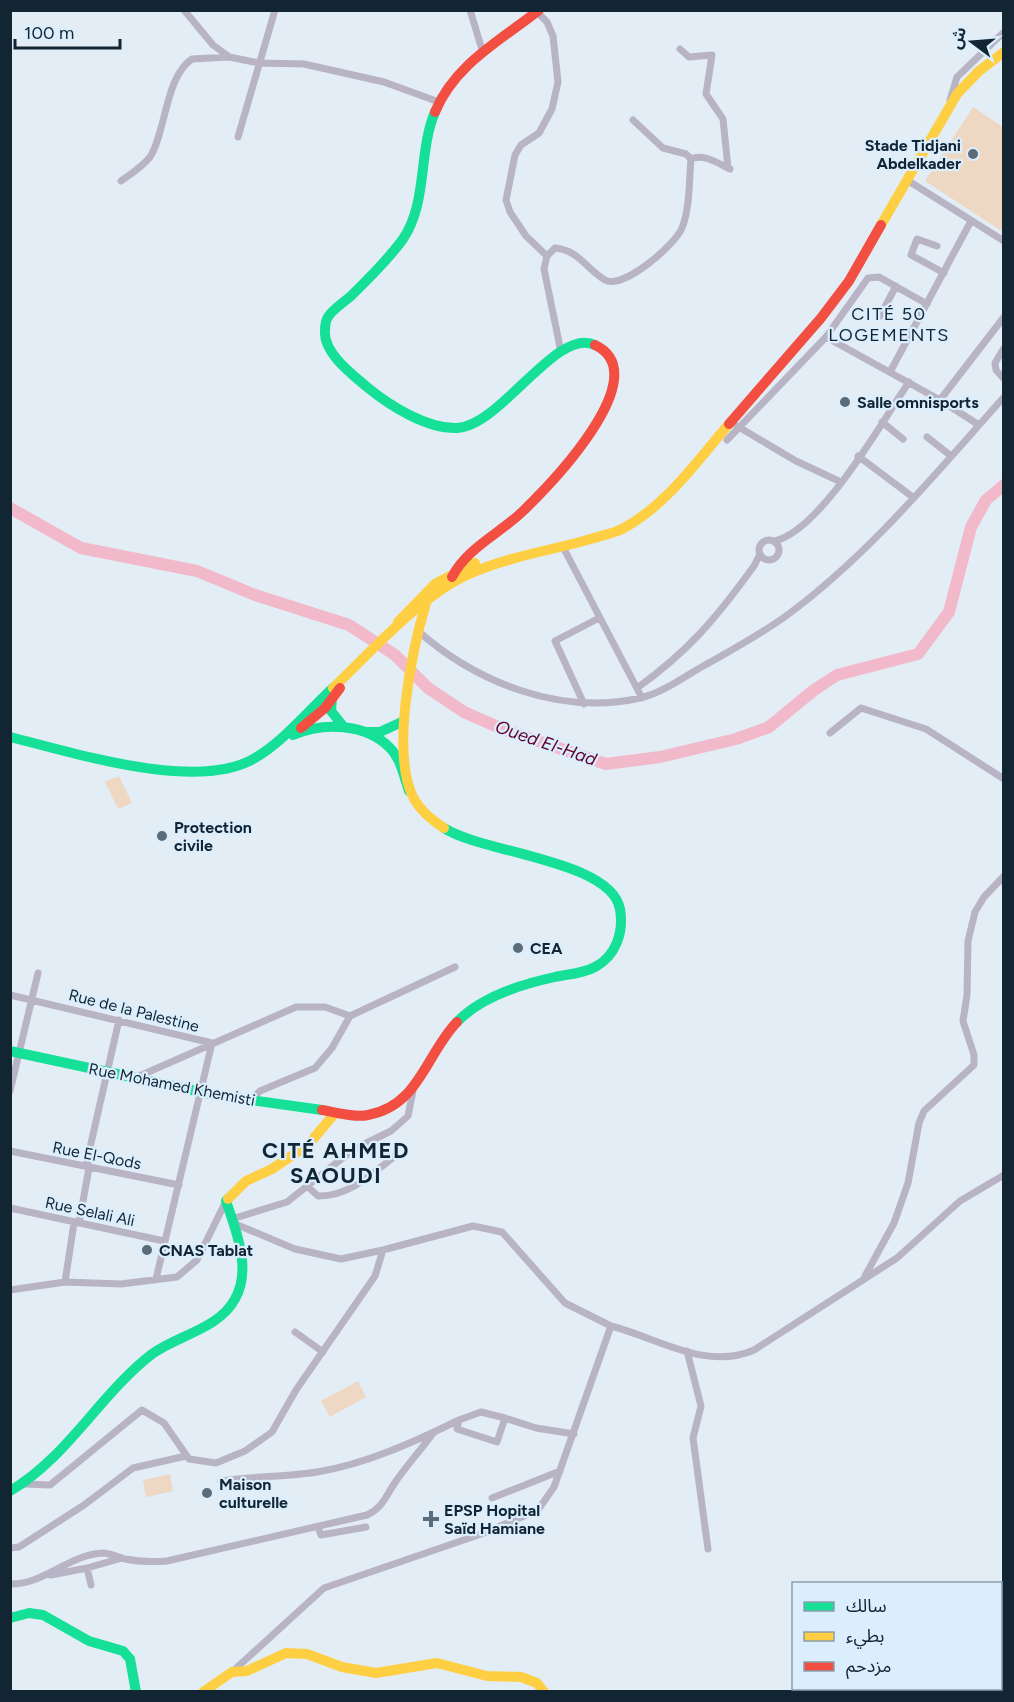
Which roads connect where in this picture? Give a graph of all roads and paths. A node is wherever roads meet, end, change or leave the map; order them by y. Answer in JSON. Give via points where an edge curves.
{"nodes":[{"id":1,"x":184,"y":10,"type":"edge"},
{"id":2,"x":275,"y":10,"type":"edge"},
{"id":3,"x":470,"y":10,"type":"edge"},
{"id":4,"x":538,"y":11,"type":"edge"},
{"id":5,"x":1004,"y":32,"type":"edge"},
{"id":6,"x":680,"y":49,"type":"dead end"},
{"id":7,"x":1004,"y":52,"type":"edge"},
{"id":8,"x":483,"y":53,"type":"junction"},
{"id":9,"x":229,"y":57,"type":"junction"},
{"id":10,"x":259,"y":63,"type":"junction"},
{"id":11,"x":439,"y":102,"type":"junction"},
{"id":12,"x":947,"y":111,"type":"junction"},
{"id":13,"x":633,"y":120,"type":"dead end"},
{"id":14,"x":238,"y":137,"type":"dead end"},
{"id":15,"x":691,"y":159,"type":"junction"},
{"id":16,"x":907,"y":180,"type":"junction"},
{"id":17,"x":121,"y":181,"type":"dead end"},
{"id":18,"x":971,"y":221,"type":"junction"},
{"id":19,"x":1004,"y":241,"type":"edge"},
{"id":20,"x":937,"y":246,"type":"dead end"},
{"id":21,"x":547,"y":256,"type":"junction"},
{"id":22,"x":944,"y":273,"type":"junction"},
{"id":23,"x":896,"y":286,"type":"junction"},
{"id":24,"x":927,"y":304,"type":"junction"},
{"id":25,"x":880,"y":316,"type":"dead end"},
{"id":26,"x":1004,"y":317,"type":"edge"},
{"id":27,"x":826,"y":337,"type":"junction"},
{"id":28,"x":1004,"y":348,"type":"edge"},
{"id":29,"x":561,"y":352,"type":"junction"},
{"id":30,"x":890,"y":372,"type":"junction"},
{"id":31,"x":1004,"y":379,"type":"edge"},
{"id":32,"x":909,"y":382,"type":"junction"},
{"id":33,"x":1004,"y":397,"type":"edge"},
{"id":34,"x":940,"y":400,"type":"junction"},
{"id":35,"x":882,"y":422,"type":"junction"},
{"id":36,"x":735,"y":424,"type":"junction"},
{"id":37,"x":979,"y":425,"type":"junction"},
{"id":38,"x":927,"y":437,"type":"dead end"},
{"id":39,"x":727,"y":440,"type":"dead end"},
{"id":40,"x":903,"y":440,"type":"dead end"},
{"id":41,"x":858,"y":456,"type":"junction"},
{"id":42,"x":951,"y":456,"type":"junction"},
{"id":43,"x":841,"y":482,"type":"junction"},
{"id":44,"x":674,"y":486,"type":"junction"},
{"id":45,"x":914,"y":498,"type":"junction"},
{"id":46,"x":791,"y":536,"type":"junction"},
{"id":47,"x":775,"y":541,"type":"junction"},
{"id":48,"x":563,"y":547,"type":"junction"},
{"id":49,"x":780,"y":550,"type":"junction"},
{"id":50,"x":762,"y":556,"type":"junction"},
{"id":51,"x":454,"y":572,"type":"junction"},
{"id":52,"x":450,"y":586,"type":"junction"},
{"id":53,"x":426,"y":603,"type":"junction"},
{"id":54,"x":599,"y":618,"type":"junction"},
{"id":55,"x":404,"y":624,"type":"junction"},
{"id":56,"x":394,"y":630,"type":"junction"},
{"id":57,"x":418,"y":631,"type":"junction"},
{"id":58,"x":415,"y":648,"type":"junction"},
{"id":59,"x":354,"y":668,"type":"junction"},
{"id":60,"x":338,"y":683,"type":"junction"},
{"id":61,"x":637,"y":688,"type":"junction"},
{"id":62,"x":642,"y":698,"type":"junction"},
{"id":63,"x":331,"y":702,"type":"junction"},
{"id":64,"x":584,"y":704,"type":"junction"},
{"id":65,"x":404,"y":721,"type":"junction"},
{"id":66,"x":343,"y":726,"type":"junction"},
{"id":67,"x":362,"y":733,"type":"junction"},
{"id":68,"x":830,"y":733,"type":"dead end"},
{"id":69,"x":293,"y":735,"type":"junction"},
{"id":70,"x":10,"y":737,"type":"edge"},
{"id":71,"x":270,"y":747,"type":"junction"},
{"id":72,"x":1004,"y":779,"type":"edge"},
{"id":73,"x":409,"y":791,"type":"junction"},
{"id":74,"x":1004,"y":876,"type":"edge"},
{"id":75,"x":455,"y":967,"type":"dead end"},
{"id":76,"x":38,"y":973,"type":"dead end"},
{"id":77,"x":10,"y":995,"type":"edge"},
{"id":78,"x":32,"y":999,"type":"junction"},
{"id":79,"x":350,"y":1016,"type":"junction"},
{"id":80,"x":119,"y":1020,"type":"junction"},
{"id":81,"x":212,"y":1043,"type":"junction"},
{"id":82,"x":15,"y":1052,"type":"edge"},
{"id":83,"x":108,"y":1071,"type":"junction"},
{"id":84,"x":137,"y":1077,"type":"junction"},
{"id":85,"x":10,"y":1091,"type":"edge"},
{"id":86,"x":199,"y":1091,"type":"junction"},
{"id":87,"x":413,"y":1091,"type":"junction"},
{"id":88,"x":250,"y":1101,"type":"junction"},
{"id":89,"x":335,"y":1113,"type":"junction"},
{"id":90,"x":10,"y":1151,"type":"edge"},
{"id":91,"x":395,"y":1156,"type":"dead end"},
{"id":92,"x":89,"y":1168,"type":"junction"},
{"id":93,"x":1004,"y":1175,"type":"edge"},
{"id":94,"x":179,"y":1185,"type":"junction"},
{"id":95,"x":307,"y":1186,"type":"junction"},
{"id":96,"x":226,"y":1201,"type":"junction"},
{"id":97,"x":10,"y":1208,"type":"edge"},
{"id":98,"x":232,"y":1221,"type":"junction"},
{"id":99,"x":77,"y":1223,"type":"junction"},
{"id":100,"x":164,"y":1241,"type":"junction"},
{"id":101,"x":383,"y":1250,"type":"junction"},
{"id":102,"x":863,"y":1278,"type":"junction"},
{"id":103,"x":156,"y":1279,"type":"junction"},
{"id":104,"x":65,"y":1282,"type":"junction"},
{"id":105,"x":10,"y":1290,"type":"edge"},
{"id":106,"x":611,"y":1326,"type":"junction"},
{"id":107,"x":295,"y":1332,"type":"dead end"},
{"id":108,"x":687,"y":1351,"type":"junction"},
{"id":109,"x":322,"y":1352,"type":"junction"},
{"id":110,"x":505,"y":1418,"type":"junction"},
{"id":111,"x":459,"y":1420,"type":"junction"},
{"id":112,"x":434,"y":1432,"type":"junction"},
{"id":113,"x":574,"y":1434,"type":"junction"},
{"id":114,"x":186,"y":1456,"type":"junction"},
{"id":115,"x":560,"y":1471,"type":"junction"},
{"id":116,"x":221,"y":1481,"type":"dead end"},
{"id":117,"x":24,"y":1484,"type":"junction"},
{"id":118,"x":10,"y":1491,"type":"edge"},
{"id":119,"x":492,"y":1498,"type":"dead end"},
{"id":120,"x":318,"y":1527,"type":"junction"},
{"id":121,"x":366,"y":1527,"type":"dead end"},
{"id":122,"x":10,"y":1548,"type":"edge"},
{"id":123,"x":708,"y":1549,"type":"dead end"},
{"id":124,"x":123,"y":1558,"type":"junction"},
{"id":125,"x":87,"y":1568,"type":"junction"},
{"id":126,"x":44,"y":1576,"type":"junction"},
{"id":127,"x":10,"y":1584,"type":"edge"},
{"id":128,"x":91,"y":1585,"type":"dead end"},
{"id":129,"x":10,"y":1618,"type":"edge"},
{"id":130,"x":232,"y":1672,"type":"junction"},
{"id":131,"x":136,"y":1692,"type":"edge"},
{"id":132,"x":202,"y":1692,"type":"edge"},
{"id":133,"x":544,"y":1692,"type":"edge"}],
"edges":[{"from":1,"to":9,"type":"street","via":[[213,45]]},
{"from":2,"to":10,"type":"street"},
{"from":3,"to":8,"type":"street"},
{"from":4,"to":8,"type":"main road"},
{"from":4,"to":21,"type":"street","via":[[553,36],[558,82],[552,109],[539,133],[521,145],[515,155],[506,200],[526,236]]},
{"from":5,"to":12,"type":"street","via":[[957,77]]},
{"from":6,"to":15,"type":"street","via":[[689,57],[712,55],[705,94],[723,119],[730,169],[696,156]]},
{"from":7,"to":12,"type":"main road","via":[[979,71]]},
{"from":8,"to":11,"type":"main road","via":[[452,82]]},
{"from":9,"to":10,"type":"street"},
{"from":9,"to":17,"type":"street","via":[[204,57],[185,63],[150,156]]},
{"from":10,"to":11,"type":"street","via":[[304,64],[346,73],[410,89]]},
{"from":10,"to":14,"type":"street"},
{"from":11,"to":29,"type":"main road","via":[[424,143],[423,171],[410,228],[399,245],[325,321],[323,333],[330,352],[344,369],[417,419],[454,429],[491,413]]},
{"from":12,"to":16,"type":"main road"},
{"from":13,"to":15,"type":"street","via":[[663,148]]},
{"from":15,"to":21,"type":"street","via":[[682,229],[667,247],[628,278],[606,281],[565,249],[555,248]]},
{"from":16,"to":18,"type":"street"},
{"from":16,"to":36,"type":"main road","via":[[849,281]]},
{"from":18,"to":19,"type":"street"},
{"from":18,"to":22,"type":"street"},
{"from":20,"to":22,"type":"street","via":[[917,239],[911,255]]},
{"from":21,"to":29,"type":"street","via":[[544,268]]},
{"from":22,"to":24,"type":"street"},
{"from":23,"to":24,"type":"street"},
{"from":23,"to":25,"type":"street"},
{"from":23,"to":27,"type":"street","via":[[879,277],[868,278]]},
{"from":24,"to":30,"type":"street"},
{"from":26,"to":34,"type":"street"},
{"from":27,"to":30,"type":"street"},
{"from":27,"to":36,"type":"street"},
{"from":28,"to":31,"type":"street","via":[[995,363]]},
{"from":29,"to":51,"type":"main road","via":[[587,342],[609,353],[616,374],[610,401],[543,490],[508,525],[466,556]]},
{"from":30,"to":32,"type":"street"},
{"from":32,"to":34,"type":"street"},
{"from":32,"to":35,"type":"street"},
{"from":33,"to":37,"type":"street"},
{"from":34,"to":37,"type":"street"},
{"from":35,"to":40,"type":"street"},
{"from":35,"to":41,"type":"street"},
{"from":36,"to":39,"type":"street"},
{"from":36,"to":43,"type":"street","via":[[796,461]]},
{"from":36,"to":44,"type":"main road"},
{"from":37,"to":42,"type":"street"},
{"from":38,"to":42,"type":"street"},
{"from":41,"to":43,"type":"street"},
{"from":41,"to":45,"type":"street"},
{"from":42,"to":45,"type":"street"},
{"from":43,"to":46,"type":"street","via":[[812,519]]},
{"from":44,"to":48,"type":"main road","via":[[634,522]]},
{"from":44,"to":51,"type":"main road","via":[[645,510],[611,529],[497,556]]},
{"from":45,"to":62,"type":"street","via":[[847,565],[785,617]]},
{"from":46,"to":47,"type":"street"},
{"from":46,"to":49,"type":"street"},
{"from":47,"to":49,"type":"street"},
{"from":47,"to":50,"type":"street","via":[[763,542],[759,547]]},
{"from":48,"to":52,"type":"main road","via":[[482,567]]},
{"from":48,"to":54,"type":"street"},
{"from":49,"to":50,"type":"street","via":[[775,558]]},
{"from":50,"to":61,"type":"street","via":[[695,642]]},
{"from":51,"to":52,"type":"main road"},
{"from":51,"to":56,"type":"main road","via":[[406,612]]},
{"from":52,"to":53,"type":"main road"},
{"from":53,"to":55,"type":"main road"},
{"from":53,"to":57,"type":"main road"},
{"from":54,"to":61,"type":"street"},
{"from":54,"to":64,"type":"street","via":[[555,641]]},
{"from":55,"to":56,"type":"main road"},
{"from":55,"to":58,"type":"main road","via":[[412,631]]},
{"from":56,"to":59,"type":"main road"},
{"from":57,"to":58,"type":"main road"},
{"from":57,"to":64,"type":"street","via":[[456,659],[508,686]]},
{"from":58,"to":65,"type":"main road"},
{"from":59,"to":60,"type":"main road"},
{"from":59,"to":63,"type":"main road"},
{"from":60,"to":63,"type":"main road"},
{"from":60,"to":71,"type":"main road"},
{"from":61,"to":62,"type":"street"},
{"from":62,"to":64,"type":"street"},
{"from":63,"to":66,"type":"main road","via":[[333,715]]},
{"from":63,"to":69,"type":"main road"},
{"from":65,"to":67,"type":"main road","via":[[380,732]]},
{"from":65,"to":73,"type":"main road"},
{"from":66,"to":67,"type":"main road"},
{"from":66,"to":69,"type":"main road","via":[[317,726]]},
{"from":67,"to":73,"type":"main road","via":[[391,749]]},
{"from":68,"to":72,"type":"street","via":[[861,708],[926,729]]},
{"from":69,"to":71,"type":"main road"},
{"from":70,"to":71,"type":"main road","via":[[169,772],[205,772],[237,766]]},
{"from":73,"to":87,"type":"main road","via":[[431,819],[463,839],[543,860],[598,880],[617,897],[623,920],[615,947],[594,968],[521,986],[469,1010],[439,1043]]},
{"from":74,"to":102,"type":"street","via":[[975,912],[968,941],[963,1021],[974,1065],[924,1112],[894,1224]]},
{"from":75,"to":79,"type":"street"},
{"from":76,"to":78,"type":"street"},
{"from":77,"to":78,"type":"street","name":"Rue de la Palestine"},
{"from":78,"to":80,"type":"street","name":"Rue de la Palestine"},
{"from":78,"to":82,"type":"street"},
{"from":79,"to":81,"type":"street","name":"Rue de la Palestine","via":[[336,1009],[296,1007]]},
{"from":79,"to":88,"type":"street","via":[[315,1068],[260,1091]]},
{"from":80,"to":81,"type":"street","name":"Rue de la Palestine"},
{"from":80,"to":83,"type":"street"},
{"from":81,"to":84,"type":"street"},
{"from":81,"to":86,"type":"street"},
{"from":82,"to":83,"type":"main road","name":"Rue Mohamed Khemisti"},
{"from":82,"to":85,"type":"street"},
{"from":83,"to":84,"type":"main road","name":"Rue Mohamed Khemisti"},
{"from":83,"to":92,"type":"street","via":[[87,1161]]},
{"from":84,"to":86,"type":"main road","name":"Rue Mohamed Khemisti"},
{"from":86,"to":88,"type":"main road","name":"Rue Mohamed Khemisti"},
{"from":86,"to":94,"type":"street"},
{"from":87,"to":89,"type":"main road","name":"Rue Mohamed Khemisti","via":[[385,1112],[366,1116]]},
{"from":87,"to":95,"type":"street","via":[[408,1116],[391,1131],[354,1149]]},
{"from":88,"to":89,"type":"main road","name":"Rue Mohamed Khemisti"},
{"from":89,"to":96,"type":"main road","via":[[309,1143],[272,1169],[246,1181]]},
{"from":90,"to":92,"type":"street","name":"Rue El-Qods"},
{"from":91,"to":95,"type":"street","via":[[365,1182],[332,1197],[318,1196]]},
{"from":92,"to":94,"type":"street","name":"Rue El-Qods"},
{"from":92,"to":99,"type":"street"},
{"from":93,"to":102,"type":"street","via":[[960,1201],[897,1258]]},
{"from":94,"to":100,"type":"street"},
{"from":95,"to":98,"type":"street","via":[[288,1202]]},
{"from":96,"to":98,"type":"main road"},
{"from":96,"to":103,"type":"street","via":[[197,1260],[177,1277]]},
{"from":97,"to":99,"type":"street","name":"Rue Selali Ali"},
{"from":98,"to":101,"type":"street","via":[[295,1249],[341,1259]]},
{"from":98,"to":117,"type":"main road","via":[[241,1253],[242,1281],[236,1300],[212,1322],[165,1343],[123,1378],[82,1427]]},
{"from":99,"to":100,"type":"street","name":"Rue Selali Ali"},
{"from":99,"to":104,"type":"street"},
{"from":100,"to":103,"type":"street"},
{"from":101,"to":106,"type":"street","via":[[472,1226],[502,1232],[565,1303]]},
{"from":101,"to":109,"type":"street","via":[[375,1276]]},
{"from":102,"to":108,"type":"street","via":[[738,1358],[719,1359]]},
{"from":103,"to":104,"type":"street","via":[[121,1284]]},
{"from":104,"to":105,"type":"street"},
{"from":106,"to":108,"type":"street"},
{"from":106,"to":113,"type":"street"},
{"from":107,"to":109,"type":"street"},
{"from":108,"to":123,"type":"street","via":[[701,1406],[693,1438]]},
{"from":109,"to":114,"type":"street","via":[[272,1432],[245,1451],[216,1462]]},
{"from":110,"to":111,"type":"street","via":[[481,1412]]},
{"from":110,"to":111,"type":"street","via":[[497,1442],[457,1429]]},
{"from":110,"to":113,"type":"street"},
{"from":111,"to":112,"type":"street"},
{"from":112,"to":116,"type":"street","via":[[375,1456],[318,1472]]},
{"from":112,"to":120,"type":"street","via":[[377,1510]]},
{"from":113,"to":115,"type":"street"},
{"from":114,"to":117,"type":"street","via":[[164,1423],[142,1410],[50,1485]]},
{"from":114,"to":122,"type":"street","via":[[133,1468],[84,1505]]},
{"from":115,"to":119,"type":"street"},
{"from":115,"to":130,"type":"street","via":[[538,1509],[523,1517],[324,1588]]},
{"from":117,"to":118,"type":"main road"},
{"from":120,"to":121,"type":"street","via":[[321,1535]]},
{"from":120,"to":124,"type":"street","via":[[167,1561]]},
{"from":124,"to":125,"type":"street"},
{"from":124,"to":126,"type":"street","via":[[104,1553],[79,1558]]},
{"from":125,"to":126,"type":"street"},
{"from":125,"to":128,"type":"street"},
{"from":126,"to":127,"type":"street"},
{"from":129,"to":131,"type":"main road","via":[[29,1613],[43,1615],[89,1641],[123,1651],[130,1659]]},
{"from":130,"to":132,"type":"main road"},
{"from":130,"to":133,"type":"main road","via":[[247,1671],[286,1653],[307,1654],[342,1667],[376,1673],[436,1663],[487,1676],[521,1677],[537,1683]]}]}
